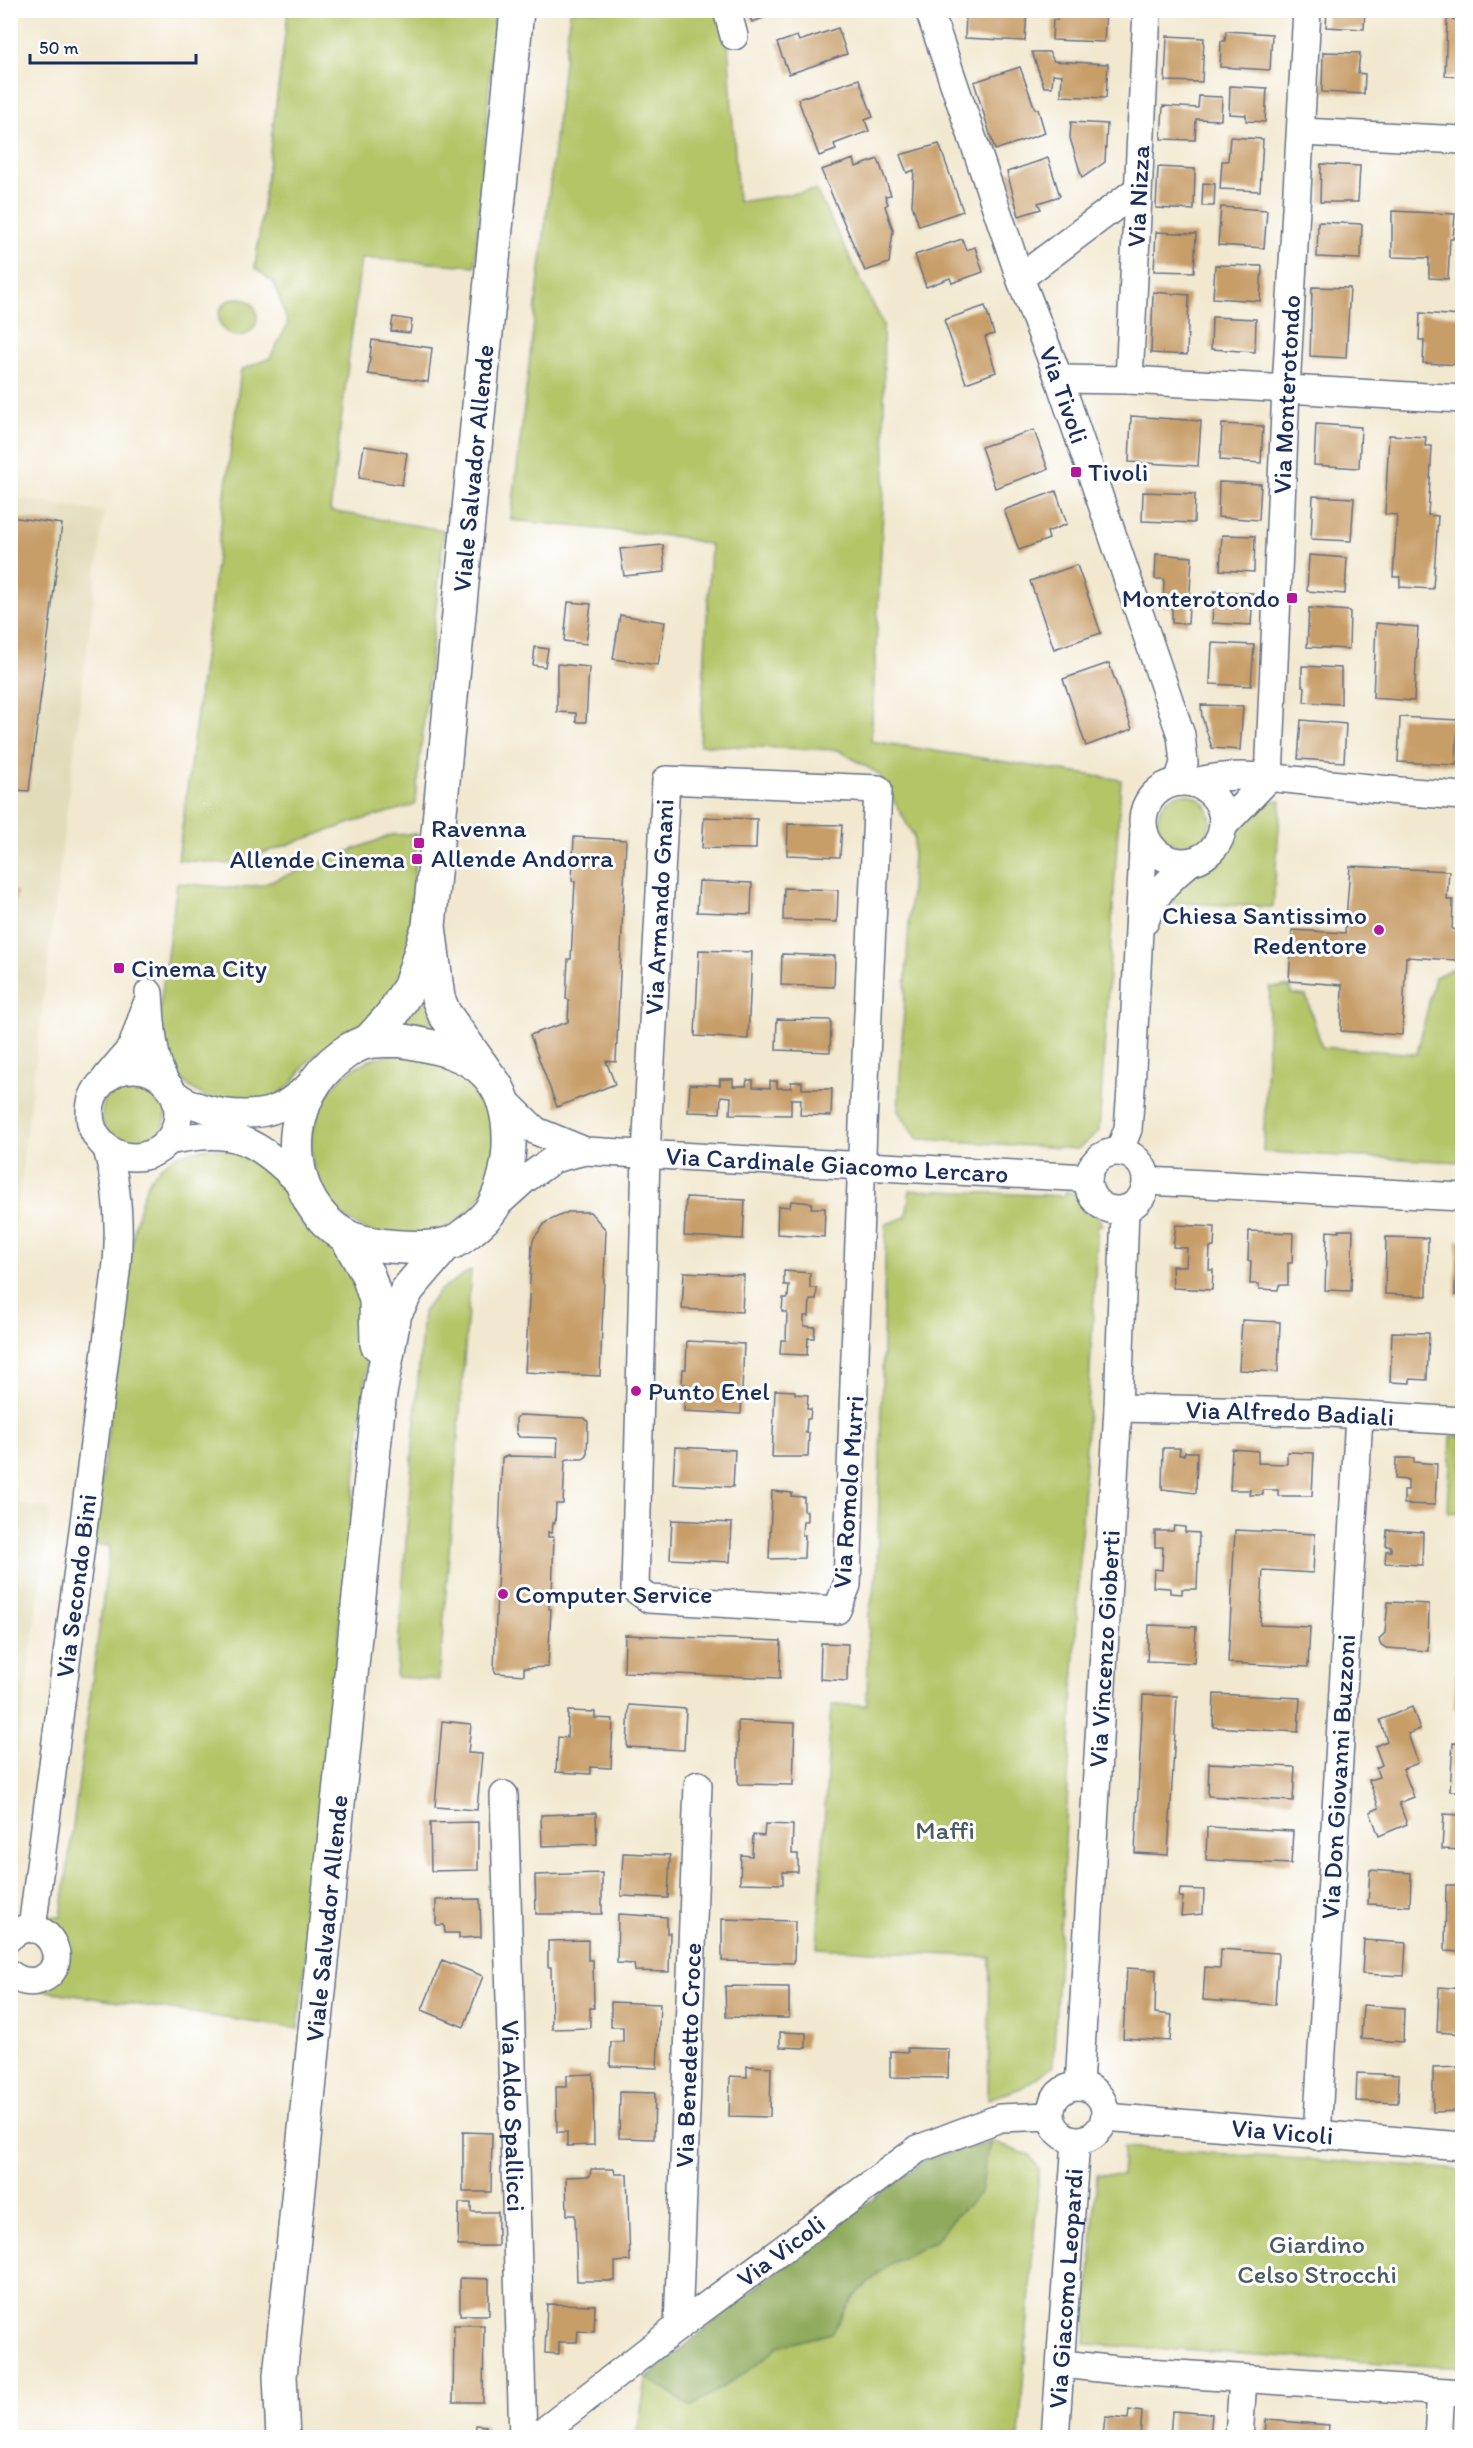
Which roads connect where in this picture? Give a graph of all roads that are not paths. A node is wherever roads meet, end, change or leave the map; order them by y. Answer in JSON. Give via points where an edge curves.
{"nodes":[{"id":1,"x":517,"y":10,"type":"edge"},
{"id":2,"x":929,"y":10,"type":"edge"},
{"id":3,"x":1147,"y":10,"type":"edge"},
{"id":4,"x":1307,"y":10,"type":"edge"},
{"id":5,"x":1301,"y":132,"type":"junction"},
{"id":6,"x":1462,"y":140,"type":"edge"},
{"id":7,"x":1137,"y":190,"type":"junction"},
{"id":8,"x":1020,"y":278,"type":"junction"},
{"id":9,"x":1059,"y":379,"type":"junction"},
{"id":10,"x":1129,"y":380,"type":"junction"},
{"id":11,"x":1286,"y":389,"type":"junction"},
{"id":12,"x":1462,"y":399,"type":"edge"},
{"id":13,"x":1269,"y":778,"type":"junction"},
{"id":14,"x":1186,"y":783,"type":"junction"},
{"id":15,"x":1462,"y":796,"type":"edge"},
{"id":16,"x":1223,"y":826,"type":"junction"},
{"id":17,"x":1144,"y":831,"type":"junction"},
{"id":18,"x":1190,"y":862,"type":"junction"},
{"id":19,"x":429,"y":926,"type":"junction"},
{"id":20,"x":1140,"y":933,"type":"junction"},
{"id":21,"x":368,"y":1042,"type":"junction"},
{"id":22,"x":486,"y":1072,"type":"junction"},
{"id":23,"x":106,"y":1078,"type":"junction"},
{"id":24,"x":315,"y":1081,"type":"junction"},
{"id":25,"x":172,"y":1090,"type":"junction"},
{"id":26,"x":504,"y":1100,"type":"junction"},
{"id":27,"x":164,"y":1145,"type":"junction"},
{"id":28,"x":107,"y":1149,"type":"junction"},
{"id":29,"x":585,"y":1151,"type":"junction"},
{"id":30,"x":1119,"y":1152,"type":"junction"},
{"id":31,"x":646,"y":1155,"type":"junction"},
{"id":32,"x":863,"y":1166,"type":"junction"},
{"id":33,"x":1088,"y":1178,"type":"junction"},
{"id":34,"x":1147,"y":1181,"type":"junction"},
{"id":35,"x":303,"y":1186,"type":"junction"},
{"id":36,"x":1462,"y":1197,"type":"edge"},
{"id":37,"x":492,"y":1209,"type":"junction"},
{"id":38,"x":1125,"y":1210,"type":"junction"},
{"id":39,"x":346,"y":1236,"type":"junction"},
{"id":40,"x":119,"y":1241,"type":"junction"},
{"id":41,"x":445,"y":1245,"type":"junction"},
{"id":42,"x":379,"y":1399,"type":"junction"},
{"id":43,"x":1118,"y":1408,"type":"junction"},
{"id":44,"x":1359,"y":1416,"type":"junction"},
{"id":45,"x":1462,"y":1421,"type":"edge"},
{"id":46,"x":698,"y":1785,"type":"dead end"},
{"id":47,"x":504,"y":1795,"type":"dead end"},
{"id":48,"x":21,"y":1933,"type":"edge"},
{"id":49,"x":10,"y":1974,"type":"edge"},
{"id":50,"x":1079,"y":2086,"type":"junction"},
{"id":51,"x":1050,"y":2116,"type":"junction"},
{"id":52,"x":1105,"y":2117,"type":"junction"},
{"id":53,"x":1317,"y":2136,"type":"junction"},
{"id":54,"x":1077,"y":2141,"type":"junction"},
{"id":55,"x":1462,"y":2146,"type":"edge"},
{"id":56,"x":678,"y":2326,"type":"junction"},
{"id":57,"x":1062,"y":2364,"type":"junction"},
{"id":58,"x":1243,"y":2379,"type":"junction"},
{"id":59,"x":1452,"y":2393,"type":"edge"},
{"id":60,"x":283,"y":2438,"type":"edge"},
{"id":61,"x":523,"y":2438,"type":"edge"},
{"id":62,"x":535,"y":2438,"type":"edge"},
{"id":63,"x":1055,"y":2438,"type":"edge"},
{"id":64,"x":1239,"y":2438,"type":"edge"},
{"id":65,"x":1438,"y":2438,"type":"edge"}],
"edges":[{"from":1,"to":19,"type":"main road","name":"Viale Salvador Allende"},
{"from":2,"to":8,"type":"street","name":"Via Tivoli"},
{"from":3,"to":7,"type":"street","name":"Via Nizza"},
{"from":4,"to":5,"type":"street","name":"Via Monterotondo"},
{"from":5,"to":6,"type":"street"},
{"from":5,"to":11,"type":"street","name":"Via Monterotondo"},
{"from":7,"to":8,"type":"street"},
{"from":7,"to":10,"type":"street","name":"Via Nizza"},
{"from":8,"to":9,"type":"street","name":"Via Tivoli"},
{"from":9,"to":10,"type":"street"},
{"from":9,"to":14,"type":"street","name":"Via Tivoli","via":[[1181,735]]},
{"from":10,"to":11,"type":"street"},
{"from":11,"to":12,"type":"street"},
{"from":11,"to":13,"type":"street","name":"Via Monterotondo"},
{"from":13,"to":14,"type":"street","via":[[1211,777]]},
{"from":13,"to":15,"type":"street"},
{"from":13,"to":16,"type":"street"},
{"from":14,"to":16,"type":"street","via":[[1213,795]]},
{"from":14,"to":17,"type":"street","via":[[1167,785],[1150,799],[1145,809]]},
{"from":16,"to":18,"type":"street","via":[[1212,849]]},
{"from":17,"to":18,"type":"street","via":[[1156,852]]},
{"from":17,"to":20,"type":"street"},
{"from":18,"to":20,"type":"street","via":[[1152,900]]},
{"from":19,"to":21,"type":"main road","name":"Viale Salvador Allende","via":[[410,986]]},
{"from":19,"to":22,"type":"main road","name":"Viale Salvador Allende","via":[[438,998],[444,1013]]},
{"from":20,"to":30,"type":"street","via":[[1128,1129]]},
{"from":21,"to":22,"type":"main road","via":[[399,1040],[431,1046],[460,1055]]},
{"from":21,"to":24,"type":"main road","via":[[347,1051]]},
{"from":22,"to":26,"type":"main road"},
{"from":23,"to":25,"type":"street","via":[[127,1070],[149,1072]]},
{"from":23,"to":25,"type":"street","via":[[132,1047],[149,993],[153,1046]]},
{"from":23,"to":28,"type":"street","via":[[91,1100],[89,1114],[98,1139]]},
{"from":24,"to":25,"type":"street","via":[[277,1109],[247,1114],[193,1105]]},
{"from":24,"to":35,"type":"main road","via":[[299,1114],[295,1150]]},
{"from":25,"to":27,"type":"street","via":[[178,1116],[175,1130]]},
{"from":26,"to":29,"type":"street","name":"Via Cardinale Giacomo Lercaro","via":[[536,1131]]},
{"from":26,"to":37,"type":"main road","via":[[507,1162]]},
{"from":27,"to":28,"type":"street","via":[[148,1155],[134,1157]]},
{"from":27,"to":35,"type":"street","via":[[201,1134],[231,1137],[257,1145]]},
{"from":27,"to":40,"type":"street","name":"Via Secondo Bini","via":[[137,1176]]},
{"from":28,"to":40,"type":"street","name":"Via Secondo Bini","via":[[116,1178]]},
{"from":29,"to":31,"type":"street","name":"Via Cardinale Giacomo Lercaro"},
{"from":29,"to":37,"type":"street","name":"Via Cardinale Giacomo Lercaro","via":[[555,1159]]},
{"from":30,"to":33,"type":"street","via":[[1102,1156]]},
{"from":30,"to":34,"type":"street","via":[[1141,1165]]},
{"from":31,"to":32,"type":"street","name":"Via Cardinale Giacomo Lercaro"},
{"from":31,"to":32,"type":"street","name":"Via Armando Gnani","via":[[666,780],[878,789]]},
{"from":31,"to":32,"type":"street","name":"Via Romolo Murri","via":[[635,1589],[649,1599],[837,1610],[847,1585]]},
{"from":32,"to":33,"type":"street","name":"Via Cardinale Giacomo Lercaro"},
{"from":33,"to":38,"type":"street","via":[[1098,1203],[1116,1211]]},
{"from":34,"to":36,"type":"street"},
{"from":34,"to":38,"type":"street","via":[[1141,1199]]},
{"from":35,"to":39,"type":"main road","via":[[314,1206]]},
{"from":37,"to":41,"type":"main road","via":[[463,1236]]},
{"from":38,"to":43,"type":"street","name":"Via Vincenzo Gioberti"},
{"from":39,"to":41,"type":"main road","via":[[411,1248]]},
{"from":39,"to":42,"type":"main road","name":"Viale Salvador Allende","via":[[368,1275],[376,1300]]},
{"from":40,"to":48,"type":"street","name":"Via Secondo Bini"},
{"from":41,"to":42,"type":"main road","name":"Viale Salvador Allende","via":[[408,1288],[395,1313]]},
{"from":42,"to":60,"type":"main road","name":"Viale Salvador Allende","via":[[280,2376]]},
{"from":43,"to":44,"type":"street","name":"Via Alfredo Badiali"},
{"from":43,"to":50,"type":"street","name":"Via Vincenzo Gioberti"},
{"from":44,"to":45,"type":"street","name":"Via Alfredo Badiali"},
{"from":44,"to":53,"type":"street","name":"Via Don Giovanni Buzzoni"},
{"from":46,"to":56,"type":"street","name":"Via Benedetto Croce"},
{"from":47,"to":61,"type":"street","name":"Via Aldo Spallicci"},
{"from":48,"to":49,"type":"street","via":[[46,1934],[57,1954],[53,1968],[40,1980],[23,1981]]},
{"from":50,"to":51,"type":"street","via":[[1059,2092]]},
{"from":50,"to":52,"type":"street","via":[[1100,2097]]},
{"from":51,"to":54,"type":"street","via":[[1059,2134]]},
{"from":51,"to":56,"type":"street","name":"Via Vicoli","via":[[1000,2118],[918,2148]]},
{"from":52,"to":53,"type":"street","name":"Via Vicoli"},
{"from":52,"to":54,"type":"street","via":[[1093,2136]]},
{"from":53,"to":55,"type":"street","name":"Via Vicoli"},
{"from":54,"to":57,"type":"street","name":"Via Giacomo Leopardi"},
{"from":56,"to":62,"type":"street","name":"Via Vicoli"},
{"from":57,"to":58,"type":"street"},
{"from":57,"to":63,"type":"street","name":"Via Giacomo Leopardi"},
{"from":58,"to":59,"type":"street"},
{"from":58,"to":64,"type":"street"},
{"from":59,"to":65,"type":"street"}]}
